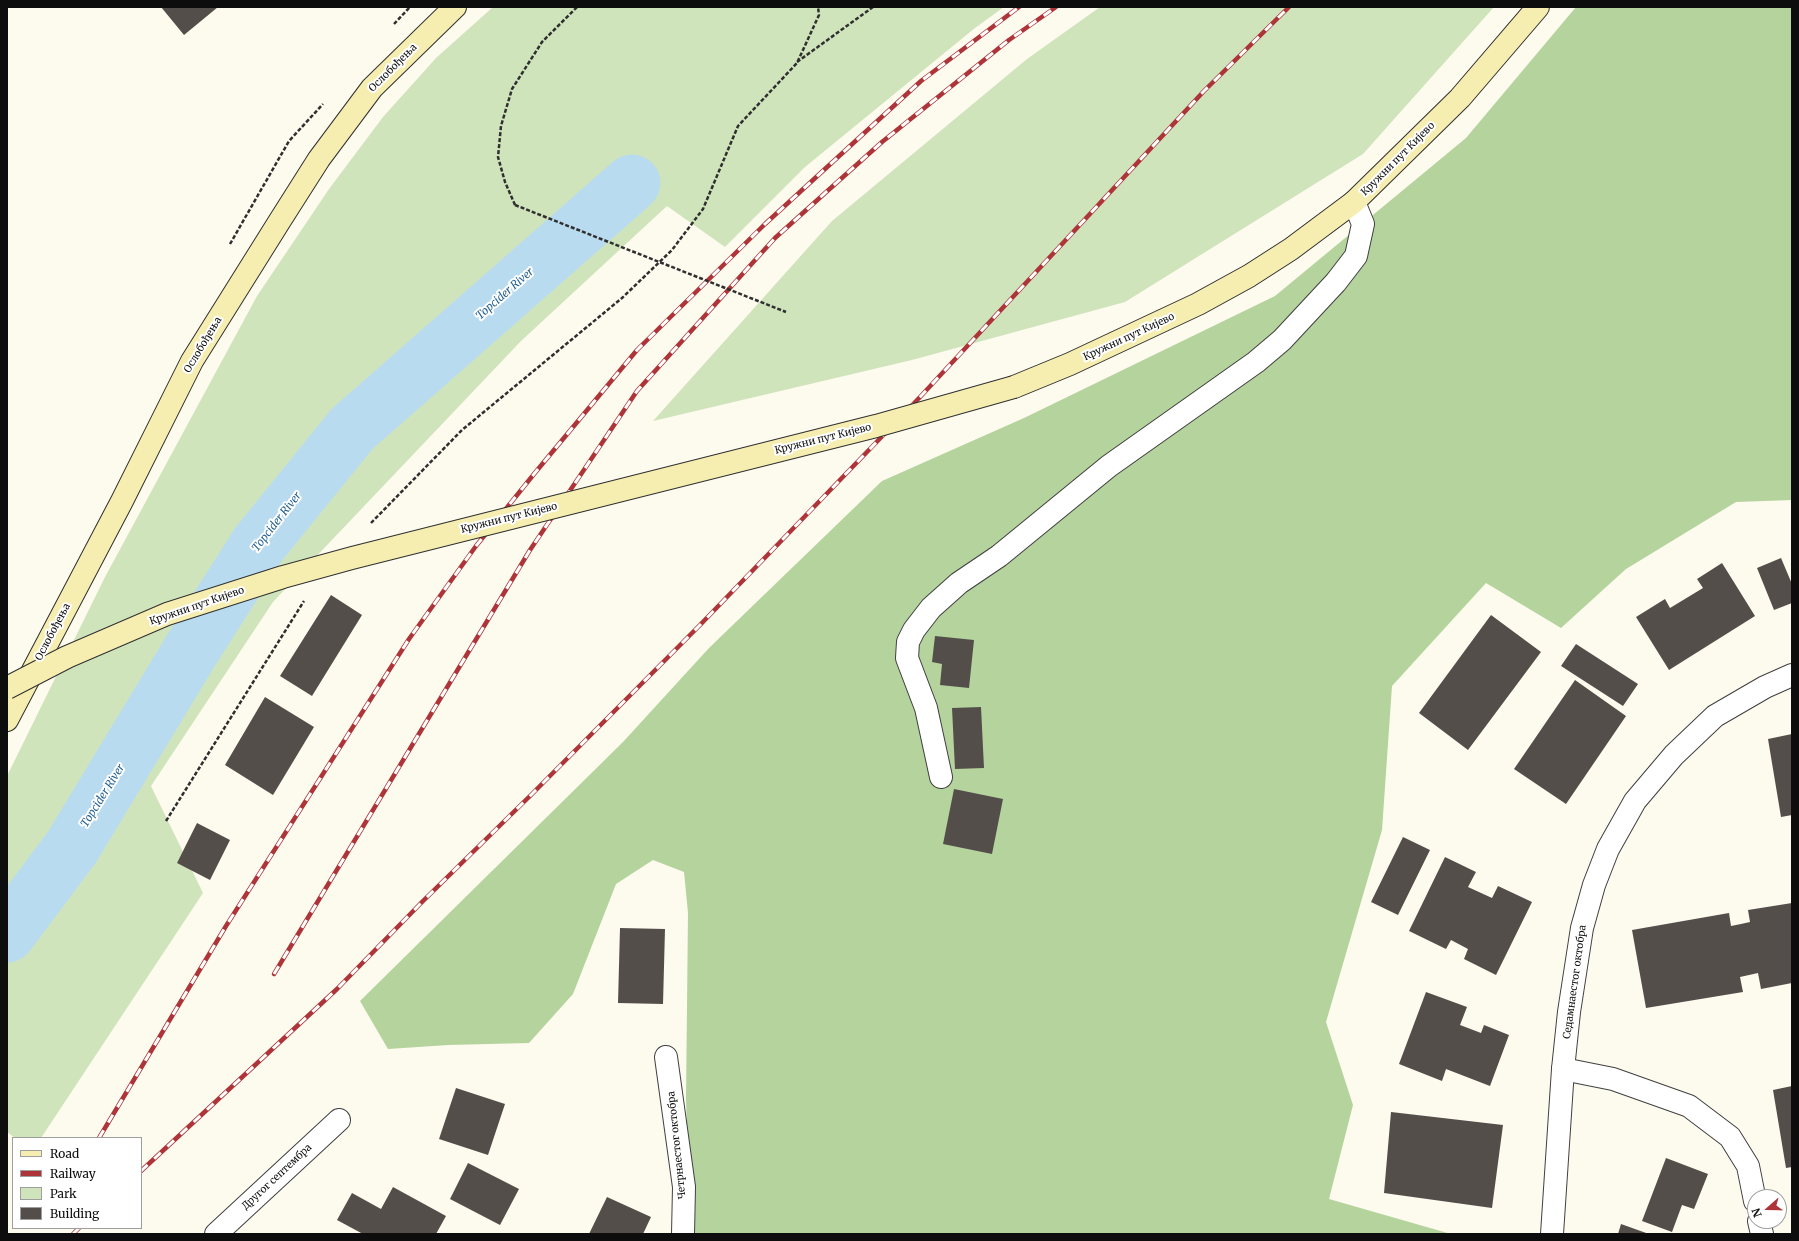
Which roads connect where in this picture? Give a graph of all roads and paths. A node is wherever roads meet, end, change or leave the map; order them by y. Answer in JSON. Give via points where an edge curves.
{"nodes":[{"id":1,"x":455,"y":7,"type":"edge"},
{"id":2,"x":576,"y":7,"type":"edge"},
{"id":3,"x":818,"y":7,"type":"edge"},
{"id":4,"x":873,"y":7,"type":"edge"},
{"id":5,"x":1538,"y":7,"type":"edge"},
{"id":6,"x":797,"y":63,"type":"junction"},
{"id":7,"x":1354,"y":202,"type":"junction"},
{"id":8,"x":786,"y":312,"type":"dead end"},
{"id":9,"x":368,"y":526,"type":"dead end"},
{"id":10,"x":306,"y":597,"type":"dead end"},
{"id":11,"x":1792,"y":675,"type":"edge"},
{"id":12,"x":7,"y":688,"type":"edge"},
{"id":13,"x":7,"y":720,"type":"edge"},
{"id":14,"x":941,"y":777,"type":"dead end"},
{"id":15,"x":166,"y":821,"type":"dead end"},
{"id":16,"x":666,"y":1057,"type":"dead end"},
{"id":17,"x":1563,"y":1070,"type":"junction"},
{"id":18,"x":339,"y":1120,"type":"dead end"},
{"id":19,"x":1753,"y":1189,"type":"edge"},
{"id":20,"x":216,"y":1234,"type":"edge"},
{"id":21,"x":683,"y":1234,"type":"edge"},
{"id":22,"x":1552,"y":1234,"type":"edge"}],
"edges":[{"from":1,"to":13,"type":"main road","name":"Ослобођења","via":[[372,88],[319,159],[279,222],[192,361]]},
{"from":2,"to":8,"type":"path","bridge":true,"via":[[542,42],[512,89],[501,126],[498,157],[515,205]]},
{"from":3,"to":6,"type":"path","via":[[819,15]]},
{"from":4,"to":6,"type":"path"},
{"from":5,"to":7,"type":"main road","name":"Кружни пут Кијево","via":[[1460,98]]},
{"from":6,"to":9,"type":"path","via":[[738,126],[703,209],[672,250],[622,298],[462,430]]},
{"from":7,"to":12,"type":"main road","name":"Кружни пут Кијево","bridge":true,"via":[[1291,249],[1198,304],[1070,364],[1014,387],[876,426],[283,577],[167,614],[67,657]]},
{"from":7,"to":14,"type":"street","via":[[1363,224],[1356,256],[1336,282],[1282,340],[1256,362],[1109,466],[999,556],[959,583],[931,608],[918,624],[908,642],[907,658],[926,708]]},
{"from":10,"to":15,"type":"path"},
{"from":11,"to":17,"type":"street","name":"Седамнаестог октобра","via":[[1765,687],[1715,716],[1674,755],[1634,801],[1608,849],[1594,885],[1582,928]]},
{"from":16,"to":21,"type":"street","name":"Четрнаестог октобра","via":[[684,1187]]},
{"from":17,"to":19,"type":"street","via":[[1613,1079],[1689,1106],[1730,1137],[1748,1166]]},
{"from":17,"to":22,"type":"street","name":"Седамнаестог октобра"},
{"from":18,"to":20,"type":"street","name":"Другог септембра"}]}
